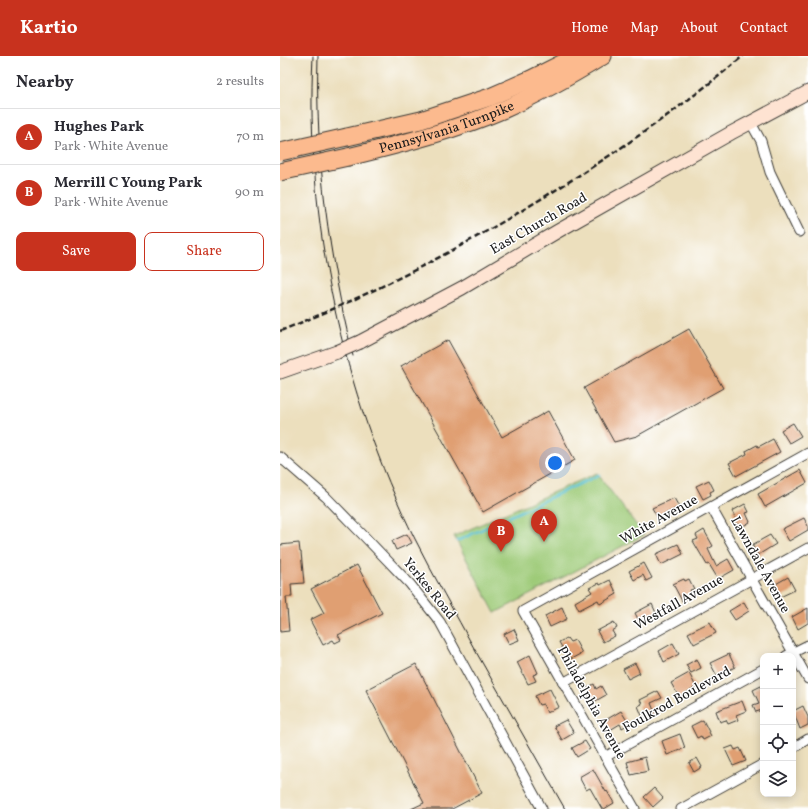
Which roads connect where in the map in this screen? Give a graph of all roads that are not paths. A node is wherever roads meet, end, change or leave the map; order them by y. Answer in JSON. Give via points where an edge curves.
{"nodes":[{"id":1,"x":577,"y":56,"type":"edge"},
{"id":2,"x":603,"y":56,"type":"edge"},
{"id":3,"x":808,"y":92,"type":"edge"},
{"id":4,"x":751,"y":123,"type":"junction"},
{"id":5,"x":280,"y":152,"type":"edge"},
{"id":6,"x":280,"y":172,"type":"edge"},
{"id":7,"x":799,"y":232,"type":"dead end"},
{"id":8,"x":280,"y":372,"type":"edge"},
{"id":9,"x":808,"y":453,"type":"edge"},
{"id":10,"x":280,"y":457,"type":"edge"},
{"id":11,"x":711,"y":507,"type":"junction"},
{"id":12,"x":808,"y":548,"type":"edge"},
{"id":13,"x":752,"y":578,"type":"junction"},
{"id":14,"x":523,"y":611,"type":"joint"},
{"id":15,"x":808,"y":644,"type":"edge"},
{"id":16,"x":790,"y":653,"type":"edge"},
{"id":17,"x":792,"y":653,"type":"edge"},
{"id":18,"x":796,"y":662,"type":"edge"},
{"id":19,"x":760,"y":671,"type":"edge"},
{"id":20,"x":808,"y":679,"type":"edge"},
{"id":21,"x":563,"y":683,"type":"junction"},
{"id":22,"x":808,"y":739,"type":"edge"},
{"id":23,"x":796,"y":746,"type":"edge"},
{"id":24,"x":605,"y":757,"type":"junction"},
{"id":25,"x":760,"y":766,"type":"edge"},
{"id":26,"x":542,"y":809,"type":"edge"},
{"id":27,"x":635,"y":809,"type":"edge"},
{"id":28,"x":681,"y":809,"type":"edge"}],
"edges":[{"from":1,"to":5,"type":"highway","name":"Pennsylvania Turnpike","bridge":true,"via":[[490,97],[421,120]]},
{"from":2,"to":6,"type":"highway","name":"Pennsylvania Turnpike","bridge":true,"via":[[540,93],[493,113],[428,136]]},
{"from":3,"to":4,"type":"street","name":"East Church Road"},
{"from":4,"to":7,"type":"street","via":[[761,141],[770,172]]},
{"from":4,"to":8,"type":"street","name":"East Church Road","bridge":true,"via":[[462,288],[360,342]]},
{"from":9,"to":11,"type":"street","name":"White Avenue"},
{"from":10,"to":26,"type":"street","name":"Yerkes Road","via":[[326,497],[363,535],[410,584],[440,622]]},
{"from":11,"to":13,"type":"street","name":"Lawndale Avenue"},
{"from":11,"to":14,"type":"street","name":"White Avenue"},
{"from":12,"to":13,"type":"street","name":"Westfall Avenue"},
{"from":13,"to":16,"type":"street","name":"Lawndale Avenue"},
{"from":13,"to":21,"type":"street","name":"Westfall Avenue"},
{"from":14,"to":21,"type":"street","name":"Philadelphia Avenue"},
{"from":15,"to":17,"type":"street"},
{"from":18,"to":20,"type":"street","name":"Lawndale Avenue"},
{"from":19,"to":24,"type":"street","name":"Foulkrod Boulevard"},
{"from":21,"to":24,"type":"street","name":"Philadelphia Avenue"},
{"from":22,"to":23,"type":"street"},
{"from":24,"to":27,"type":"street","name":"Philadelphia Avenue"},
{"from":25,"to":28,"type":"street"}]}
